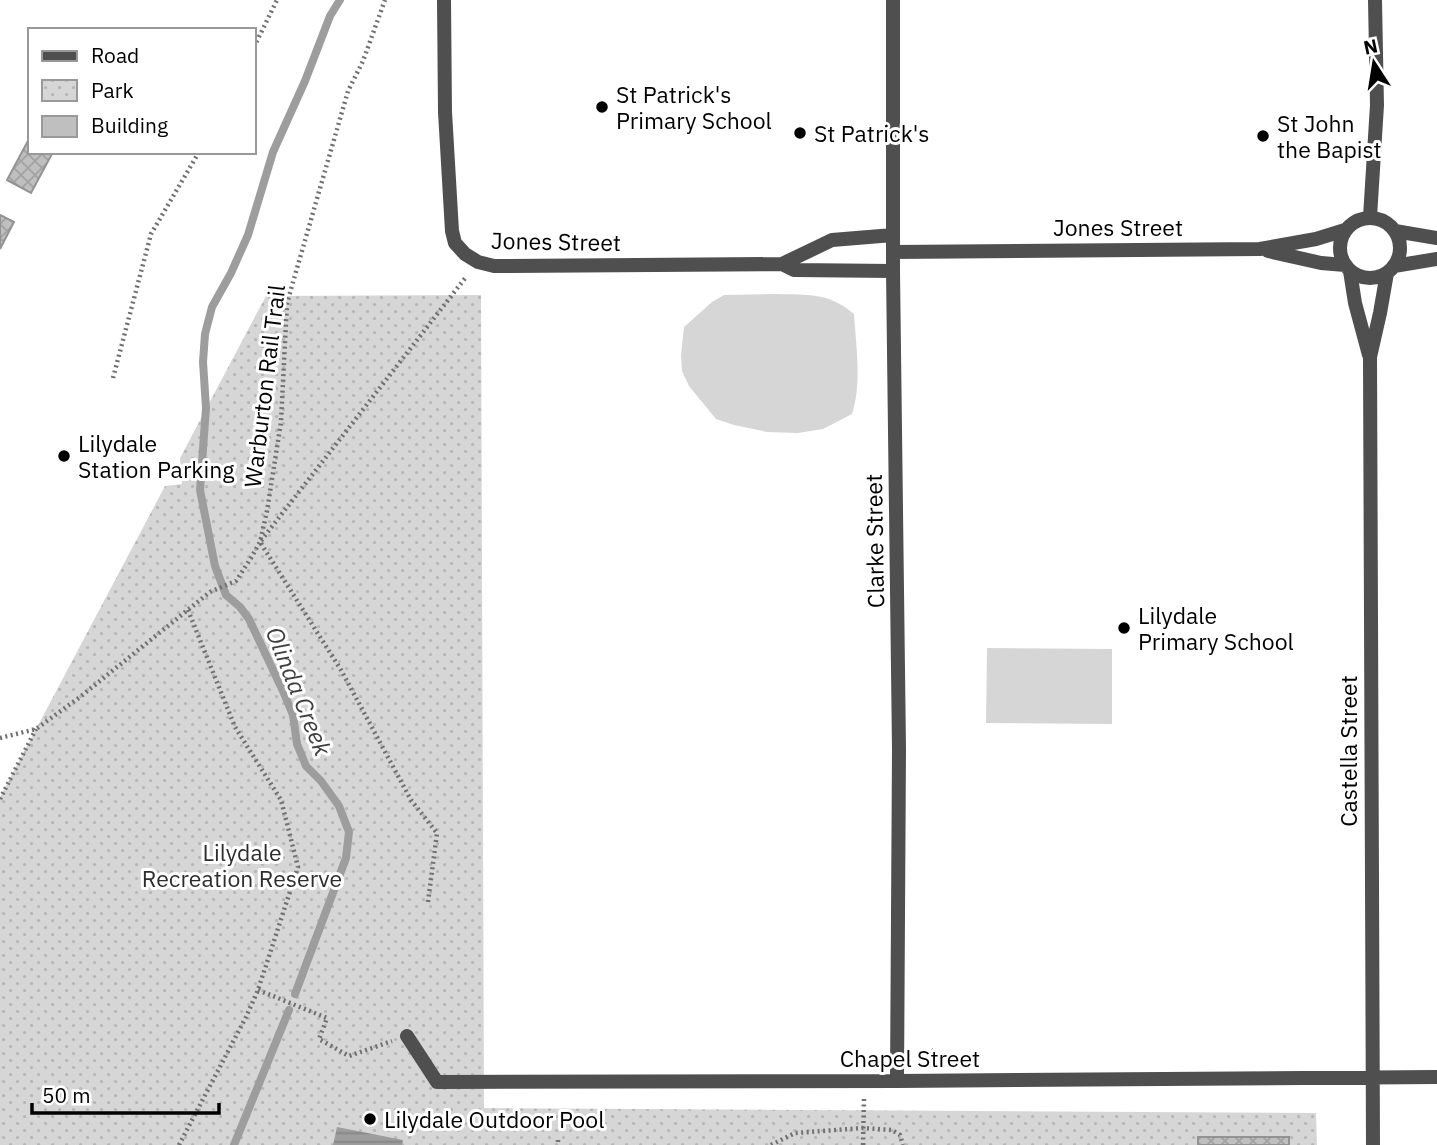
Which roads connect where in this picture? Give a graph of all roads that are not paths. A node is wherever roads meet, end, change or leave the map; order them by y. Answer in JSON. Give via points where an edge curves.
{"nodes":[{"id":1,"x":444,"y":0,"type":"edge"},
{"id":2,"x":893,"y":0,"type":"edge"},
{"id":3,"x":1375,"y":0,"type":"edge"},
{"id":4,"x":1370,"y":217,"type":"junction"},
{"id":5,"x":1345,"y":230,"type":"junction"},
{"id":6,"x":1395,"y":231,"type":"junction"},
{"id":7,"x":893,"y":235,"type":"junction"},
{"id":8,"x":1437,"y":238,"type":"edge"},
{"id":9,"x":1259,"y":250,"type":"junction"},
{"id":10,"x":893,"y":251,"type":"junction"},
{"id":11,"x":1437,"y":259,"type":"edge"},
{"id":12,"x":782,"y":264,"type":"junction"},
{"id":13,"x":1347,"y":268,"type":"junction"},
{"id":14,"x":1390,"y":269,"type":"junction"},
{"id":15,"x":893,"y":271,"type":"junction"},
{"id":16,"x":1370,"y":357,"type":"junction"},
{"id":17,"x":407,"y":1036,"type":"road end"},
{"id":18,"x":1437,"y":1077,"type":"edge"},
{"id":19,"x":1372,"y":1078,"type":"junction"},
{"id":20,"x":897,"y":1081,"type":"junction"},
{"id":21,"x":1373,"y":1145,"type":"edge"}],
"edges":[{"from":1,"to":12,"type":"street","name":"Jones Street","via":[[452,231],[460,249],[478,262],[494,266]]},
{"from":2,"to":7,"type":"street","name":"Clarke Street"},
{"from":3,"to":4,"type":"street","via":[[1377,106]]},
{"from":4,"to":5,"type":"street"},
{"from":4,"to":6,"type":"street"},
{"from":5,"to":9,"type":"street","name":"Jones Street"},
{"from":5,"to":13,"type":"street","via":[[1339,247]]},
{"from":6,"to":8,"type":"street"},
{"from":6,"to":14,"type":"street","via":[[1400,248]]},
{"from":7,"to":10,"type":"street","name":"Clarke Street"},
{"from":7,"to":12,"type":"street","name":"Jones Street","via":[[832,240]]},
{"from":9,"to":10,"type":"street","name":"Jones Street"},
{"from":9,"to":13,"type":"street","name":"Jones Street"},
{"from":10,"to":15,"type":"street","name":"Clarke Street"},
{"from":11,"to":14,"type":"street"},
{"from":12,"to":15,"type":"street","name":"Jones Street","via":[[794,270]]},
{"from":13,"to":14,"type":"street","via":[[1368,278]]},
{"from":13,"to":16,"type":"street","name":"Castella Street"},
{"from":14,"to":16,"type":"street","name":"Castella Street"},
{"from":15,"to":20,"type":"street","name":"Clarke Street","via":[[899,749]]},
{"from":16,"to":19,"type":"street","name":"Castella Street"},
{"from":17,"to":20,"type":"street","name":"Chapel Street","via":[[437,1082]]},
{"from":18,"to":19,"type":"street","name":"Chapel Street"},
{"from":19,"to":20,"type":"street","name":"Chapel Street"},
{"from":19,"to":21,"type":"street","name":"Castella Street"}]}
